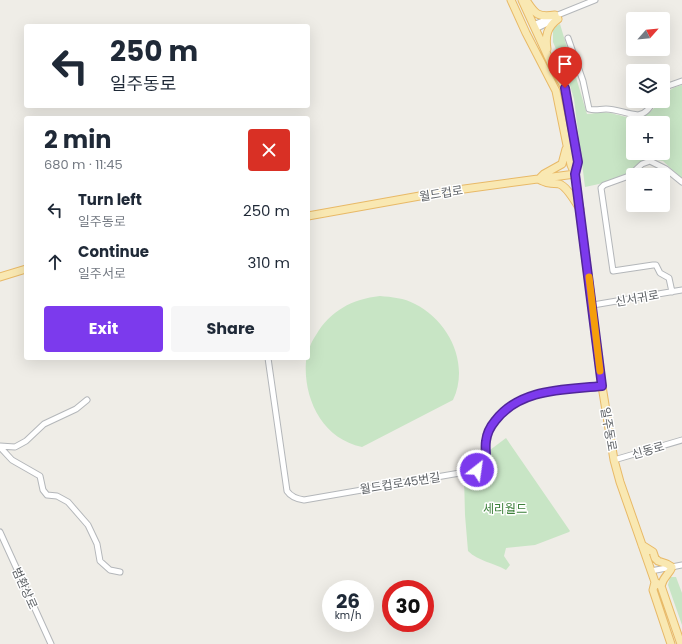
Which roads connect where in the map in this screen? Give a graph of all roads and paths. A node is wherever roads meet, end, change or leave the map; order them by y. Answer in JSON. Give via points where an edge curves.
{"nodes":[{"id":1,"x":511,"y":0,"type":"edge"},
{"id":2,"x":522,"y":0,"type":"edge"},
{"id":3,"x":526,"y":0,"type":"edge"},
{"id":4,"x":595,"y":0,"type":"edge"},
{"id":5,"x":557,"y":17,"type":"junction"},
{"id":6,"x":534,"y":27,"type":"junction"},
{"id":7,"x":525,"y":31,"type":"junction"},
{"id":8,"x":568,"y":38,"type":"dead end"},
{"id":9,"x":551,"y":63,"type":"junction"},
{"id":10,"x":682,"y":81,"type":"edge"},
{"id":11,"x":670,"y":85,"type":"edge"},
{"id":12,"x":650,"y":108,"type":"edge"},
{"id":13,"x":567,"y":146,"type":"junction"},
{"id":14,"x":575,"y":174,"type":"junction"},
{"id":15,"x":538,"y":179,"type":"junction"},
{"id":16,"x":682,"y":182,"type":"edge"},
{"id":17,"x":580,"y":209,"type":"junction"},
{"id":18,"x":310,"y":216,"type":"edge"},
{"id":19,"x":24,"y":270,"type":"edge"},
{"id":20,"x":0,"y":277,"type":"edge"},
{"id":21,"x":682,"y":290,"type":"edge"},
{"id":22,"x":672,"y":292,"type":"junction"},
{"id":23,"x":592,"y":305,"type":"junction"},
{"id":24,"x":268,"y":360,"type":"edge"},
{"id":25,"x":602,"y":386,"type":"junction"},
{"id":26,"x":86,"y":400,"type":"dead end"},
{"id":27,"x":682,"y":440,"type":"edge"},
{"id":28,"x":0,"y":447,"type":"edge"},
{"id":29,"x":614,"y":460,"type":"junction"},
{"id":30,"x":0,"y":532,"type":"edge"},
{"id":31,"x":642,"y":545,"type":"junction"},
{"id":32,"x":682,"y":565,"type":"edge"},
{"id":33,"x":672,"y":567,"type":"junction"},
{"id":34,"x":651,"y":571,"type":"junction"},
{"id":35,"x":120,"y":572,"type":"dead end"},
{"id":36,"x":658,"y":584,"type":"junction"},
{"id":37,"x":51,"y":644,"type":"edge"},
{"id":38,"x":671,"y":644,"type":"edge"},
{"id":39,"x":681,"y":644,"type":"edge"}],
"edges":[{"from":1,"to":7,"type":"main road"},
{"from":2,"to":6,"type":"main road"},
{"from":3,"to":5,"type":"main road","via":[[539,16]]},
{"from":4,"to":5,"type":"street"},
{"from":5,"to":6,"type":"street"},
{"from":5,"to":9,"type":"main road","via":[[546,35]]},
{"from":6,"to":7,"type":"main road"},
{"from":6,"to":9,"type":"main road"},
{"from":7,"to":13,"type":"main road","via":[[556,91]]},
{"from":8,"to":12,"type":"street","via":[[589,109],[641,115]]},
{"from":9,"to":14,"type":"main road","via":[[565,88],[578,162]]},
{"from":10,"to":11,"type":"street"},
{"from":13,"to":14,"type":"main road"},
{"from":13,"to":15,"type":"main road","via":[[562,164]]},
{"from":14,"to":15,"type":"main road","name":"월드컵로"},
{"from":14,"to":17,"type":"main road","name":"일주동로"},
{"from":15,"to":17,"type":"main road","via":[[564,186]]},
{"from":15,"to":18,"type":"main road","name":"월드컵로","via":[[442,192]]},
{"from":16,"to":22,"type":"street","via":[[666,169],[650,161],[642,164],[630,176],[601,188],[613,271],[656,265],[660,273],[670,278]]},
{"from":17,"to":23,"type":"main road","name":"일주동로"},
{"from":19,"to":20,"type":"main road"},
{"from":21,"to":22,"type":"street","name":"신서귀로"},
{"from":22,"to":23,"type":"street","name":"신서귀로"},
{"from":23,"to":25,"type":"main road","name":"일주동로"},
{"from":24,"to":25,"type":"street","name":"월드컵로45번길","via":[[285,479],[289,494],[304,500],[477,470],[486,462],[489,428],[514,403],[534,395]]},
{"from":25,"to":29,"type":"main road","name":"일주동로"},
{"from":26,"to":28,"type":"street","via":[[76,409],[44,424],[26,441],[15,447]]},
{"from":27,"to":29,"type":"street","name":"신동로"},
{"from":28,"to":35,"type":"street","via":[[12,460],[40,476],[43,490],[47,495],[57,496],[68,502],[88,525],[97,544],[100,561],[110,570]]},
{"from":29,"to":31,"type":"main road","name":"일주동로"},
{"from":30,"to":37,"type":"street","name":"범환상로"},
{"from":31,"to":33,"type":"main road","via":[[653,552],[658,561]]},
{"from":31,"to":34,"type":"main road","name":"일주동로"},
{"from":32,"to":33,"type":"street"},
{"from":33,"to":34,"type":"street"},
{"from":33,"to":36,"type":"main road"},
{"from":34,"to":36,"type":"main road","name":"일주동로"},
{"from":36,"to":38,"type":"main road","name":"일주동로","via":[[653,590]]},
{"from":36,"to":39,"type":"main road","name":"일주동로"}]}
